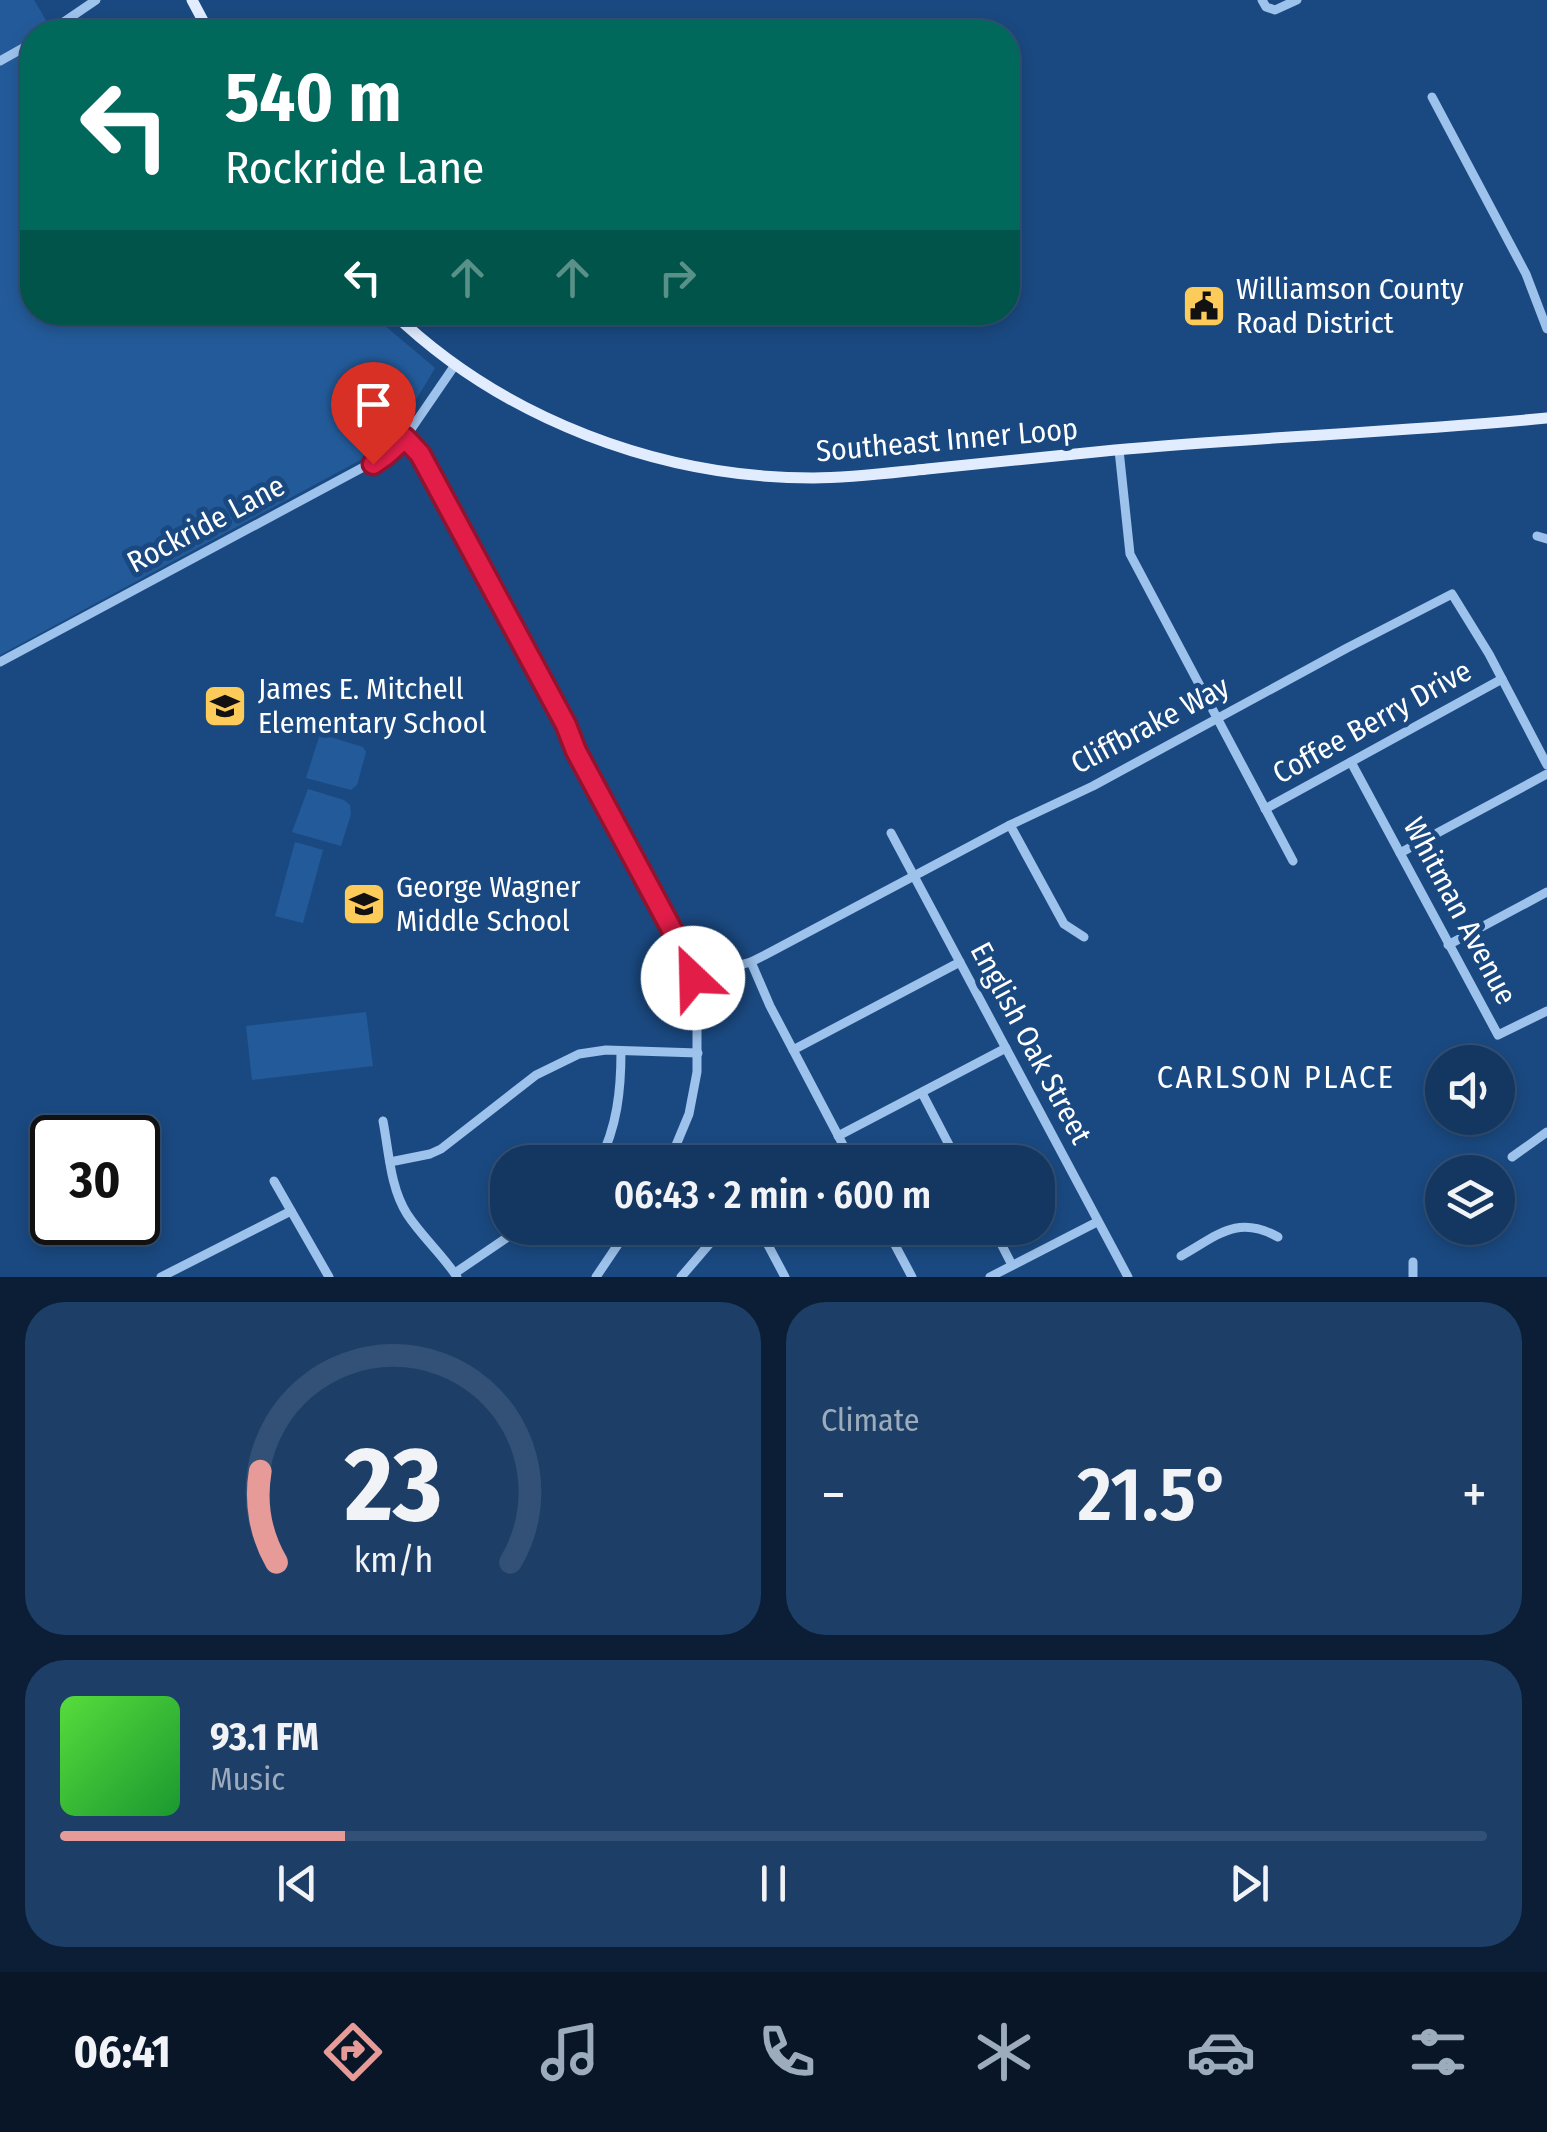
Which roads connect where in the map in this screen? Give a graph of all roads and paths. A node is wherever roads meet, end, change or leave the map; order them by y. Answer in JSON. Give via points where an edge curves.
{"nodes":[{"id":1,"x":96,"y":0,"type":"edge"},
{"id":2,"x":1262,"y":0,"type":"edge"},
{"id":3,"x":1297,"y":0,"type":"edge"},
{"id":4,"x":67,"y":20,"type":"edge"},
{"id":5,"x":1432,"y":97,"type":"dead end"},
{"id":6,"x":407,"y":325,"type":"edge"},
{"id":7,"x":1547,"y":329,"type":"edge"},
{"id":8,"x":454,"y":365,"type":"junction"},
{"id":9,"x":1547,"y":418,"type":"edge"},
{"id":10,"x":405,"y":438,"type":"junction"},
{"id":11,"x":1119,"y":450,"type":"junction"},
{"id":12,"x":0,"y":662,"type":"edge"},
{"id":13,"x":1502,"y":679,"type":"junction"},
{"id":14,"x":1217,"y":718,"type":"junction"},
{"id":15,"x":1351,"y":762,"type":"junction"},
{"id":16,"x":1547,"y":765,"type":"edge"},
{"id":17,"x":1547,"y":774,"type":"edge"},
{"id":18,"x":1266,"y":809,"type":"junction"},
{"id":19,"x":1010,"y":825,"type":"junction"},
{"id":20,"x":891,"y":833,"type":"dead end"},
{"id":21,"x":1400,"y":854,"type":"junction"},
{"id":22,"x":1293,"y":861,"type":"dead end"},
{"id":23,"x":914,"y":876,"type":"junction"},
{"id":24,"x":1547,"y":892,"type":"edge"},
{"id":25,"x":1084,"y":936,"type":"dead end"},
{"id":26,"x":1448,"y":945,"type":"junction"},
{"id":27,"x":751,"y":962,"type":"junction"},
{"id":28,"x":960,"y":962,"type":"junction"},
{"id":29,"x":693,"y":978,"type":"junction"},
{"id":30,"x":1547,"y":1010,"type":"edge"},
{"id":31,"x":1006,"y":1048,"type":"junction"},
{"id":32,"x":620,"y":1050,"type":"junction"},
{"id":33,"x":793,"y":1050,"type":"junction"},
{"id":34,"x":698,"y":1053,"type":"junction"},
{"id":35,"x":922,"y":1094,"type":"junction"},
{"id":36,"x":383,"y":1122,"type":"dead end"},
{"id":37,"x":1547,"y":1132,"type":"edge"},
{"id":38,"x":838,"y":1136,"type":"junction"},
{"id":39,"x":608,"y":1145,"type":"edge"},
{"id":40,"x":676,"y":1145,"type":"edge"},
{"id":41,"x":843,"y":1145,"type":"edge"},
{"id":42,"x":949,"y":1145,"type":"edge"},
{"id":43,"x":1515,"y":1155,"type":"edge"},
{"id":44,"x":390,"y":1162,"type":"junction"},
{"id":45,"x":274,"y":1182,"type":"dead end"},
{"id":46,"x":291,"y":1211,"type":"junction"},
{"id":47,"x":1097,"y":1222,"type":"junction"},
{"id":48,"x":1278,"y":1238,"type":"dead end"},
{"id":49,"x":497,"y":1245,"type":"edge"},
{"id":50,"x":618,"y":1245,"type":"edge"},
{"id":51,"x":708,"y":1245,"type":"edge"},
{"id":52,"x":768,"y":1245,"type":"edge"},
{"id":53,"x":895,"y":1245,"type":"edge"},
{"id":54,"x":1001,"y":1245,"type":"edge"},
{"id":55,"x":1181,"y":1256,"type":"dead end"},
{"id":56,"x":1413,"y":1262,"type":"dead end"},
{"id":57,"x":1012,"y":1265,"type":"junction"},
{"id":58,"x":456,"y":1275,"type":"edge"},
{"id":59,"x":160,"y":1277,"type":"edge"},
{"id":60,"x":329,"y":1277,"type":"edge"},
{"id":61,"x":596,"y":1277,"type":"edge"},
{"id":62,"x":681,"y":1277,"type":"edge"},
{"id":63,"x":785,"y":1277,"type":"edge"},
{"id":64,"x":912,"y":1277,"type":"edge"},
{"id":65,"x":990,"y":1277,"type":"edge"},
{"id":66,"x":1128,"y":1277,"type":"edge"},
{"id":67,"x":1413,"y":1277,"type":"edge"}],
"edges":[{"from":1,"to":4,"type":"street"},
{"from":2,"to":3,"type":"street","via":[[1275,10]]},
{"from":5,"to":7,"type":"street","via":[[1526,274]]},
{"from":6,"to":8,"type":"main road","name":"Southeast Inner Loop"},
{"from":8,"to":10,"type":"street","name":"Rockride Lane"},
{"from":8,"to":11,"type":"main road","name":"Southeast Inner Loop","via":[[589,436],[711,470],[852,477]]},
{"from":9,"to":11,"type":"main road","name":"Southeast Inner Loop"},
{"from":10,"to":12,"type":"street","name":"Rockride Lane","via":[[373,464]]},
{"from":10,"to":29,"type":"street","via":[[420,454],[566,725]]},
{"from":11,"to":14,"type":"street","via":[[1130,554]]},
{"from":13,"to":14,"type":"street","name":"Cliffbrake Way","via":[[1452,594]]},
{"from":13,"to":15,"type":"street","name":"Coffee Berry Drive"},
{"from":13,"to":16,"type":"street","name":"Cliffbrake Way"},
{"from":14,"to":18,"type":"street"},
{"from":14,"to":19,"type":"street","name":"Cliffbrake Way"},
{"from":15,"to":18,"type":"street","name":"Coffee Berry Drive"},
{"from":15,"to":21,"type":"street","name":"Whitman Avenue"},
{"from":17,"to":21,"type":"street"},
{"from":18,"to":22,"type":"street"},
{"from":19,"to":23,"type":"street","name":"Cliffbrake Way"},
{"from":19,"to":25,"type":"street","via":[[1064,924]]},
{"from":20,"to":23,"type":"street","name":"English Oak Street"},
{"from":21,"to":26,"type":"street","name":"Whitman Avenue"},
{"from":23,"to":27,"type":"street","name":"Cliffbrake Way"},
{"from":23,"to":28,"type":"street","name":"English Oak Street"},
{"from":24,"to":26,"type":"street"},
{"from":26,"to":30,"type":"street","name":"Whitman Avenue","via":[[1498,1035]]},
{"from":27,"to":29,"type":"street","name":"Cliffbrake Way"},
{"from":27,"to":33,"type":"street"},
{"from":28,"to":31,"type":"street","name":"English Oak Street"},
{"from":28,"to":33,"type":"street"},
{"from":29,"to":34,"type":"street"},
{"from":31,"to":35,"type":"street"},
{"from":31,"to":47,"type":"street","name":"English Oak Street"},
{"from":32,"to":34,"type":"street"},
{"from":32,"to":39,"type":"street","via":[[618,1104]]},
{"from":32,"to":44,"type":"street","via":[[566,1059],[441,1148]]},
{"from":33,"to":38,"type":"street"},
{"from":34,"to":40,"type":"street","via":[[689,1114]]},
{"from":35,"to":38,"type":"street"},
{"from":35,"to":42,"type":"street"},
{"from":36,"to":44,"type":"street"},
{"from":37,"to":43,"type":"street"},
{"from":38,"to":41,"type":"street"},
{"from":44,"to":58,"type":"street","via":[[407,1213]]},
{"from":45,"to":46,"type":"street"},
{"from":46,"to":59,"type":"street"},
{"from":46,"to":60,"type":"street"},
{"from":47,"to":57,"type":"street"},
{"from":47,"to":66,"type":"street","name":"English Oak Street"},
{"from":48,"to":55,"type":"street","via":[[1258,1227],[1237,1227]]},
{"from":49,"to":58,"type":"street"},
{"from":50,"to":61,"type":"street"},
{"from":51,"to":62,"type":"street"},
{"from":52,"to":63,"type":"street"},
{"from":53,"to":64,"type":"street"},
{"from":54,"to":57,"type":"street"},
{"from":56,"to":67,"type":"street"},
{"from":57,"to":65,"type":"street"}]}
